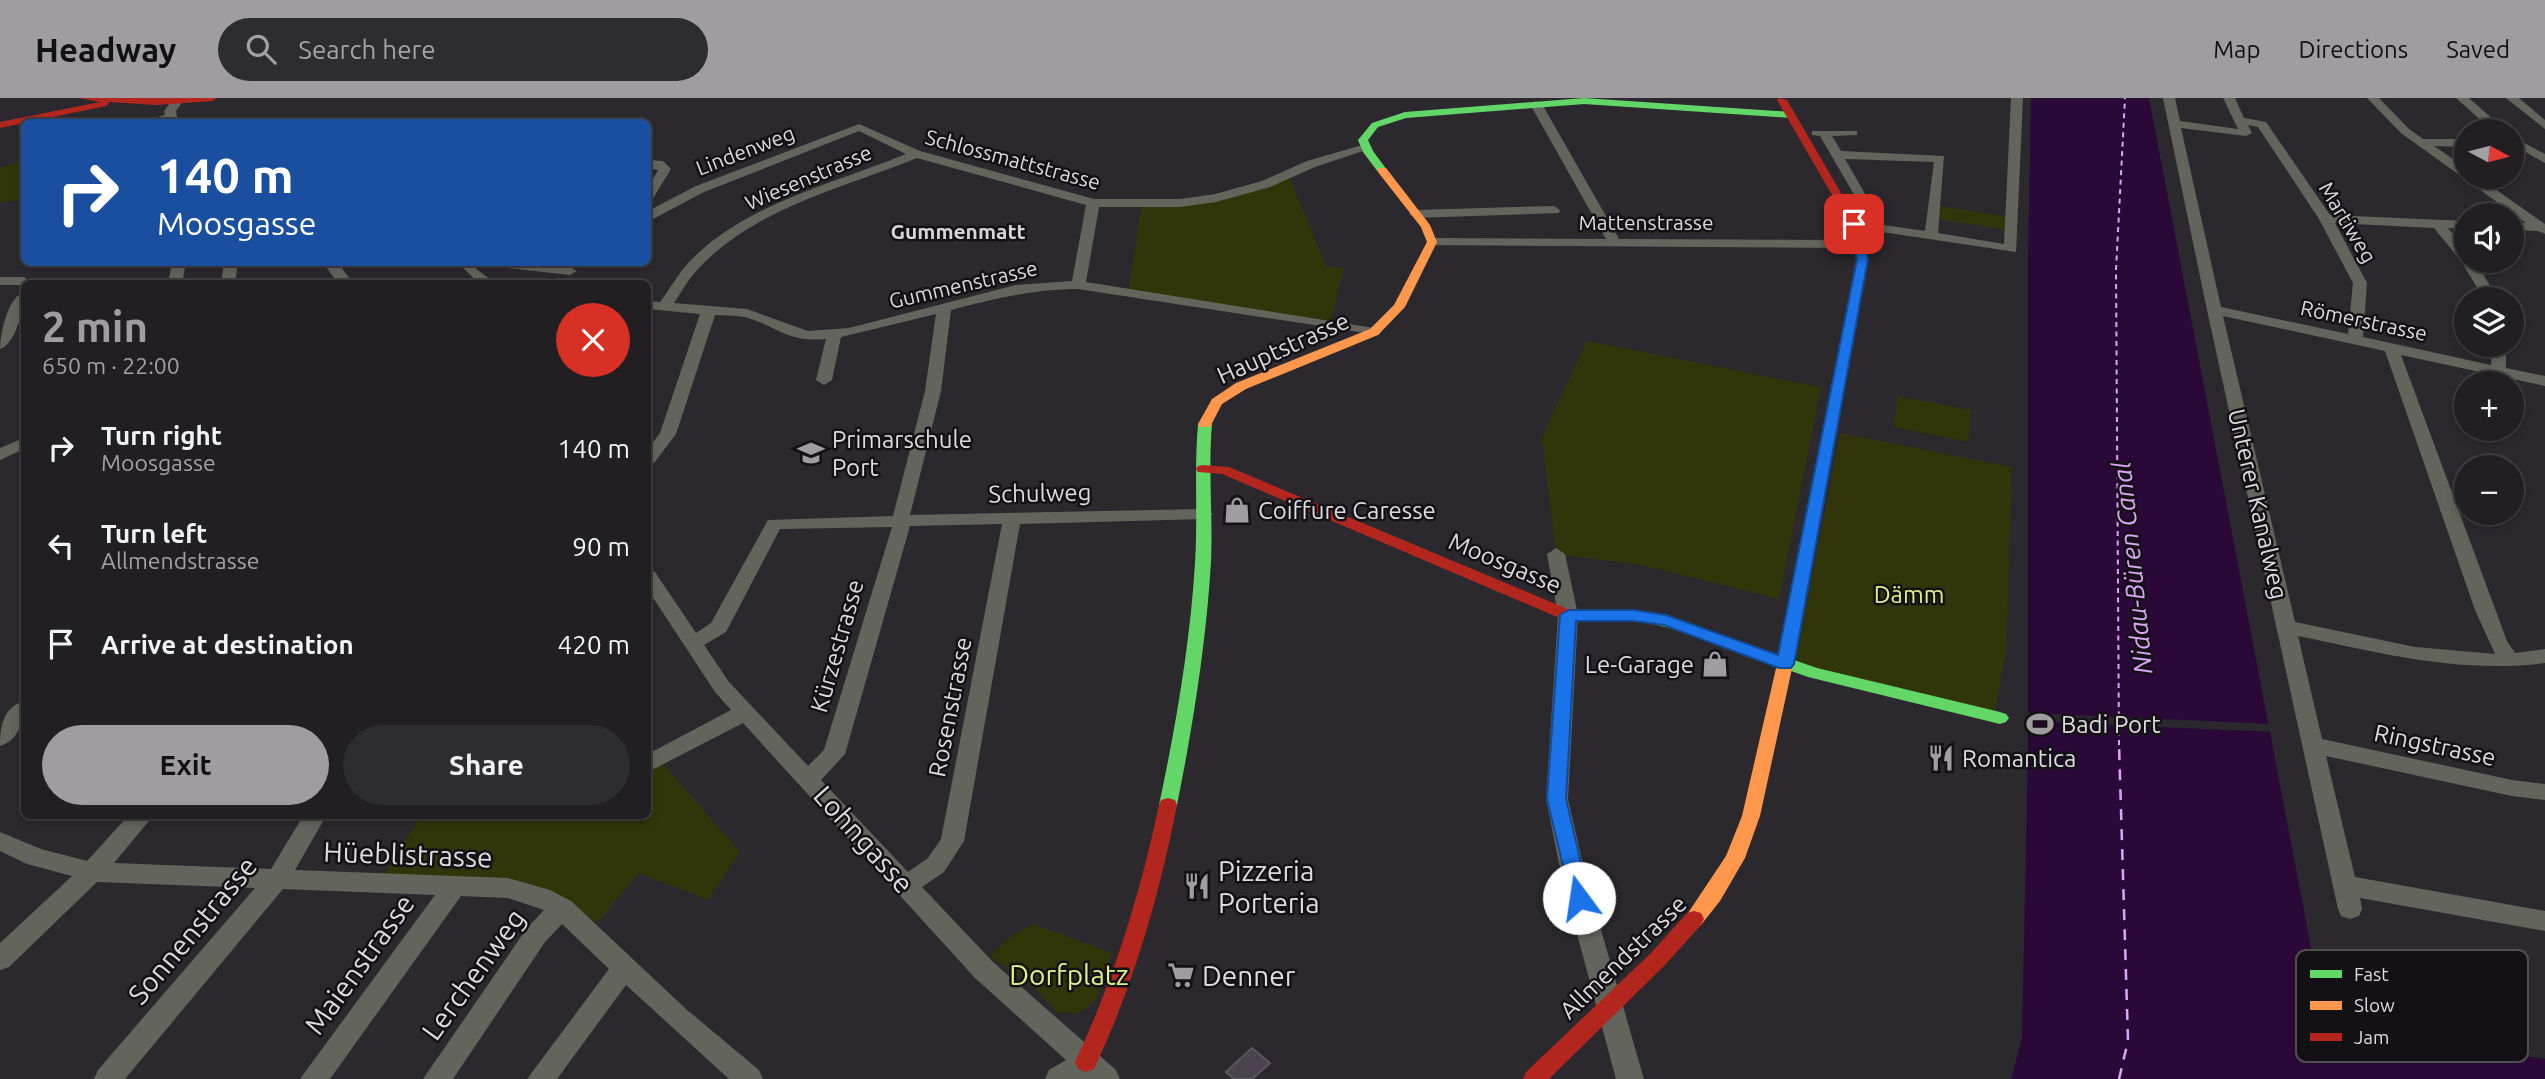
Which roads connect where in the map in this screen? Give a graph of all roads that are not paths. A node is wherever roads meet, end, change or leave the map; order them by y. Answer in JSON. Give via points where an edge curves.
{"nodes":[{"id":1,"x":84,"y":98,"type":"edge"},
{"id":2,"x":212,"y":98,"type":"edge"},
{"id":3,"x":1781,"y":98,"type":"edge"},
{"id":4,"x":2017,"y":98,"type":"edge"},
{"id":5,"x":2169,"y":98,"type":"edge"},
{"id":6,"x":2229,"y":98,"type":"edge"},
{"id":7,"x":2373,"y":98,"type":"edge"},
{"id":8,"x":2462,"y":98,"type":"edge"},
{"id":9,"x":2512,"y":98,"type":"edge"},
{"id":10,"x":114,"y":100,"type":"junction"},
{"id":11,"x":177,"y":101,"type":"junction"},
{"id":12,"x":1536,"y":104,"type":"junction"},
{"id":13,"x":1791,"y":115,"type":"junction"},
{"id":14,"x":34,"y":119,"type":"edge"},
{"id":15,"x":171,"y":119,"type":"edge"},
{"id":16,"x":2486,"y":119,"type":"edge"},
{"id":17,"x":2238,"y":120,"type":"junction"},
{"id":18,"x":21,"y":121,"type":"edge"},
{"id":19,"x":2175,"y":124,"type":"junction"},
{"id":20,"x":0,"y":125,"type":"edge"},
{"id":21,"x":2545,"y":126,"type":"edge"},
{"id":22,"x":859,"y":127,"type":"joint"},
{"id":23,"x":1801,"y":131,"type":"junction"},
{"id":24,"x":1824,"y":133,"type":"junction"},
{"id":25,"x":1853,"y":133,"type":"dead end"},
{"id":26,"x":2246,"y":133,"type":"junction"},
{"id":27,"x":2267,"y":135,"type":"junction"},
{"id":28,"x":2420,"y":142,"type":"junction"},
{"id":29,"x":2454,"y":143,"type":"edge"},
{"id":30,"x":2524,"y":143,"type":"edge"},
{"id":31,"x":2545,"y":145,"type":"edge"},
{"id":32,"x":2524,"y":147,"type":"edge"},
{"id":33,"x":1366,"y":149,"type":"junction"},
{"id":34,"x":916,"y":154,"type":"junction"},
{"id":35,"x":1839,"y":155,"type":"junction"},
{"id":36,"x":2545,"y":159,"type":"edge"},
{"id":37,"x":651,"y":164,"type":"edge"},
{"id":38,"x":2454,"y":166,"type":"edge"},
{"id":39,"x":2487,"y":189,"type":"edge"},
{"id":40,"x":651,"y":192,"type":"edge"},
{"id":41,"x":1093,"y":203,"type":"junction"},
{"id":42,"x":1554,"y":210,"type":"dead end"},
{"id":43,"x":651,"y":214,"type":"edge"},
{"id":44,"x":1415,"y":214,"type":"junction"},
{"id":45,"x":2326,"y":219,"type":"junction"},
{"id":46,"x":1854,"y":224,"type":"junction"},
{"id":47,"x":2438,"y":224,"type":"junction"},
{"id":48,"x":2454,"y":225,"type":"edge"},
{"id":49,"x":1875,"y":227,"type":"junction"},
{"id":50,"x":2524,"y":227,"type":"edge"},
{"id":51,"x":2543,"y":228,"type":"edge"},
{"id":52,"x":1931,"y":236,"type":"junction"},
{"id":53,"x":1432,"y":242,"type":"junction"},
{"id":54,"x":1615,"y":243,"type":"junction"},
{"id":55,"x":2454,"y":243,"type":"edge"},
{"id":56,"x":1860,"y":244,"type":"junction"},
{"id":57,"x":332,"y":266,"type":"edge"},
{"id":58,"x":470,"y":268,"type":"dead end"},
{"id":59,"x":344,"y":280,"type":"edge"},
{"id":60,"x":484,"y":280,"type":"edge"},
{"id":61,"x":0,"y":281,"type":"edge"},
{"id":62,"x":21,"y":281,"type":"edge"},
{"id":63,"x":1078,"y":285,"type":"junction"},
{"id":64,"x":21,"y":302,"type":"edge"},
{"id":65,"x":651,"y":305,"type":"edge"},
{"id":66,"x":664,"y":306,"type":"junction"},
{"id":67,"x":944,"y":308,"type":"junction"},
{"id":68,"x":709,"y":310,"type":"junction"},
{"id":69,"x":2214,"y":310,"type":"junction"},
{"id":70,"x":1374,"y":332,"type":"junction"},
{"id":71,"x":834,"y":335,"type":"junction"},
{"id":72,"x":2355,"y":340,"type":"junction"},
{"id":73,"x":0,"y":344,"type":"edge"},
{"id":74,"x":2391,"y":347,"type":"junction"},
{"id":75,"x":2499,"y":357,"type":"edge"},
{"id":76,"x":2498,"y":371,"type":"joint"},
{"id":77,"x":2524,"y":377,"type":"edge"},
{"id":78,"x":824,"y":380,"type":"dead end"},
{"id":79,"x":2545,"y":382,"type":"edge"},
{"id":80,"x":21,"y":444,"type":"edge"},
{"id":81,"x":0,"y":454,"type":"edge"},
{"id":82,"x":651,"y":454,"type":"edge"},
{"id":83,"x":1203,"y":469,"type":"junction"},
{"id":84,"x":1204,"y":514,"type":"junction"},
{"id":85,"x":1013,"y":518,"type":"junction"},
{"id":86,"x":903,"y":520,"type":"junction"},
{"id":87,"x":1556,"y":554,"type":"dead end"},
{"id":88,"x":651,"y":581,"type":"edge"},
{"id":89,"x":1569,"y":615,"type":"junction"},
{"id":90,"x":2286,"y":627,"type":"junction"},
{"id":91,"x":691,"y":643,"type":"junction"},
{"id":92,"x":2545,"y":656,"type":"edge"},
{"id":93,"x":2509,"y":660,"type":"junction"},
{"id":94,"x":1785,"y":664,"type":"junction"},
{"id":95,"x":21,"y":712,"type":"edge"},
{"id":96,"x":746,"y":712,"type":"junction"},
{"id":97,"x":2000,"y":718,"type":"dead end"},
{"id":98,"x":0,"y":738,"type":"edge"},
{"id":99,"x":2314,"y":745,"type":"junction"},
{"id":100,"x":651,"y":762,"type":"edge"},
{"id":101,"x":809,"y":778,"type":"junction"},
{"id":102,"x":2545,"y":792,"type":"edge"},
{"id":103,"x":138,"y":819,"type":"edge"},
{"id":104,"x":313,"y":819,"type":"edge"},
{"id":105,"x":0,"y":841,"type":"edge"},
{"id":106,"x":92,"y":872,"type":"junction"},
{"id":107,"x":278,"y":878,"type":"junction"},
{"id":108,"x":2344,"y":884,"type":"junction"},
{"id":109,"x":906,"y":885,"type":"junction"},
{"id":110,"x":454,"y":887,"type":"junction"},
{"id":111,"x":562,"y":908,"type":"junction"},
{"id":112,"x":2350,"y":909,"type":"dead end"},
{"id":113,"x":2545,"y":921,"type":"edge"},
{"id":114,"x":0,"y":959,"type":"edge"},
{"id":115,"x":626,"y":966,"type":"junction"},
{"id":116,"x":1609,"y":1006,"type":"junction"},
{"id":117,"x":1096,"y":1070,"type":"edge"},
{"id":118,"x":108,"y":1079,"type":"edge"},
{"id":119,"x":314,"y":1079,"type":"edge"},
{"id":120,"x":437,"y":1079,"type":"edge"},
{"id":121,"x":541,"y":1079,"type":"edge"},
{"id":122,"x":749,"y":1079,"type":"edge"},
{"id":123,"x":1059,"y":1079,"type":"edge"},
{"id":124,"x":1534,"y":1079,"type":"edge"},
{"id":125,"x":1630,"y":1079,"type":"edge"}],
"edges":[{"from":1,"to":10,"type":"street"},
{"from":2,"to":11,"type":"street"},
{"from":3,"to":13,"type":"street","name":"Allmendstrasse"},
{"from":4,"to":52,"type":"street","via":[[2011,249]]},
{"from":5,"to":19,"type":"street","name":"Unterer Kanalweg"},
{"from":6,"to":17,"type":"street"},
{"from":7,"to":28,"type":"street"},
{"from":8,"to":16,"type":"street"},
{"from":9,"to":21,"type":"street"},
{"from":10,"to":11,"type":"street"},
{"from":10,"to":14,"type":"street"},
{"from":11,"to":15,"type":"street"},
{"from":12,"to":13,"type":"street","via":[[1604,101]]},
{"from":12,"to":33,"type":"street","via":[[1387,119],[1368,130],[1363,140]]},
{"from":12,"to":54,"type":"street"},
{"from":13,"to":23,"type":"street","name":"Allmendstrasse"},
{"from":17,"to":26,"type":"street"},
{"from":17,"to":27,"type":"street","name":"Martiweg","via":[[2262,124]]},
{"from":18,"to":20,"type":"street"},
{"from":19,"to":26,"type":"street"},
{"from":19,"to":69,"type":"street","name":"Unterer Kanalweg"},
{"from":22,"to":34,"type":"street","name":"Schlossmattstrasse"},
{"from":22,"to":43,"type":"street","name":"Lindenweg","via":[[700,189]]},
{"from":23,"to":24,"type":"street"},
{"from":23,"to":46,"type":"street","name":"Allmendstrasse"},
{"from":24,"to":25,"type":"street"},
{"from":24,"to":35,"type":"street"},
{"from":26,"to":27,"type":"street"},
{"from":27,"to":45,"type":"street","name":"Martiweg"},
{"from":28,"to":29,"type":"street"},
{"from":28,"to":38,"type":"street"},
{"from":30,"to":31,"type":"street"},
{"from":32,"to":36,"type":"street"},
{"from":33,"to":41,"type":"street","name":"Schlossmattstrasse","via":[[1216,198],[1181,203]]},
{"from":33,"to":44,"type":"street"},
{"from":34,"to":41,"type":"street","name":"Schlossmattstrasse"},
{"from":34,"to":66,"type":"street","name":"Wiesenstrasse","via":[[794,202],[737,231],[695,264]]},
{"from":35,"to":49,"type":"street","via":[[1877,222]]},
{"from":35,"to":52,"type":"street","via":[[1940,159]]},
{"from":37,"to":40,"type":"street","name":"Lindenweg","via":[[665,169]]},
{"from":39,"to":51,"type":"street"},
{"from":41,"to":63,"type":"street"},
{"from":42,"to":44,"type":"street"},
{"from":44,"to":53,"type":"street"},
{"from":45,"to":47,"type":"street"},
{"from":45,"to":72,"type":"street","name":"Martiweg","via":[[2360,283]]},
{"from":46,"to":49,"type":"street"},
{"from":46,"to":56,"type":"street","name":"Allmendstrasse"},
{"from":47,"to":48,"type":"street"},
{"from":47,"to":55,"type":"street"},
{"from":49,"to":52,"type":"street"},
{"from":50,"to":51,"type":"street"},
{"from":53,"to":54,"type":"street","name":"Mattenstrasse"},
{"from":53,"to":70,"type":"street","name":"Hauptstrasse","via":[[1399,307]]},
{"from":54,"to":56,"type":"street","name":"Mattenstrasse"},
{"from":56,"to":94,"type":"street","name":"Allmendstrasse","via":[[1862,259]]},
{"from":57,"to":59,"type":"street"},
{"from":58,"to":60,"type":"street"},
{"from":61,"to":62,"type":"street"},
{"from":63,"to":67,"type":"street","name":"Gummenstrasse","via":[[1016,289]]},
{"from":63,"to":70,"type":"street","name":"Gummenstrasse"},
{"from":64,"to":73,"type":"street"},
{"from":65,"to":66,"type":"street","name":"Gummenstrasse"},
{"from":66,"to":68,"type":"street","name":"Gummenstrasse"},
{"from":67,"to":71,"type":"street","name":"Gummenstrasse"},
{"from":67,"to":86,"type":"street","name":"Kürzestrasse","via":[[933,389]]},
{"from":68,"to":71,"type":"street","name":"Gummenstrasse","via":[[747,313],[799,335]]},
{"from":68,"to":82,"type":"street","via":[[668,433]]},
{"from":69,"to":72,"type":"street","name":"Römerstrasse"},
{"from":69,"to":90,"type":"street","name":"Unterer Kanalweg"},
{"from":70,"to":83,"type":"street","name":"Hauptstrasse","via":[[1241,386],[1217,402],[1205,420]]},
{"from":71,"to":78,"type":"street"},
{"from":72,"to":74,"type":"street","name":"Römerstrasse"},
{"from":74,"to":76,"type":"street","name":"Römerstrasse"},
{"from":74,"to":93,"type":"street","via":[[2485,610]]},
{"from":75,"to":76,"type":"street"},
{"from":77,"to":79,"type":"street","name":"Römerstrasse"},
{"from":80,"to":81,"type":"street"},
{"from":83,"to":84,"type":"street","name":"Hauptstrasse"},
{"from":83,"to":89,"type":"street","name":"Moosgasse","via":[[1224,470]]},
{"from":84,"to":85,"type":"street","name":"Schulweg"},
{"from":84,"to":117,"type":"street","name":"Hauptstrasse","via":[[1192,666],[1163,829]]},
{"from":85,"to":86,"type":"street","name":"Schulweg"},
{"from":85,"to":109,"type":"street","name":"Rosenstrasse","via":[[952,841],[936,864]]},
{"from":86,"to":91,"type":"street","name":"Schulweg","via":[[774,524],[719,627]]},
{"from":86,"to":101,"type":"street","name":"Kürzestrasse","via":[[834,754]]},
{"from":87,"to":89,"type":"street"},
{"from":88,"to":91,"type":"street","name":"Lohngasse"},
{"from":89,"to":94,"type":"street","name":"Moosgasse","via":[[1666,620]]},
{"from":89,"to":116,"type":"street","via":[[1557,799]]},
{"from":90,"to":93,"type":"street","via":[[2442,658]]},
{"from":90,"to":99,"type":"street","name":"Unterer Kanalweg"},
{"from":91,"to":96,"type":"street","name":"Lohngasse","via":[[717,682]]},
{"from":92,"to":93,"type":"street"},
{"from":94,"to":97,"type":"street","name":"Moosgasse"},
{"from":94,"to":116,"type":"street","name":"Allmendstrasse","via":[[1751,816],[1723,882],[1669,951]]},
{"from":95,"to":98,"type":"street"},
{"from":96,"to":100,"type":"street"},
{"from":96,"to":101,"type":"street","name":"Lohngasse"},
{"from":99,"to":102,"type":"street","name":"Ringstrasse"},
{"from":99,"to":108,"type":"street","name":"Unterer Kanalweg"},
{"from":101,"to":109,"type":"street","name":"Lohngasse"},
{"from":103,"to":106,"type":"street"},
{"from":104,"to":107,"type":"street","name":"Sonnenstrasse"},
{"from":105,"to":106,"type":"street","name":"Hüeblistrasse","via":[[35,858]]},
{"from":106,"to":107,"type":"street","name":"Hüeblistrasse"},
{"from":106,"to":114,"type":"street"},
{"from":107,"to":110,"type":"street","name":"Hüeblistrasse"},
{"from":107,"to":118,"type":"street","name":"Sonnenstrasse"},
{"from":108,"to":112,"type":"street","name":"Unterer Kanalweg"},
{"from":108,"to":113,"type":"street"},
{"from":109,"to":117,"type":"street","name":"Lohngasse","via":[[984,970]]},
{"from":110,"to":111,"type":"street","name":"Hüeblistrasse","via":[[508,888]]},
{"from":110,"to":119,"type":"street","name":"Maienstrasse"},
{"from":111,"to":115,"type":"street","name":"Hüeblistrasse"},
{"from":111,"to":120,"type":"street","name":"Lerchenweg","via":[[536,935]]},
{"from":115,"to":121,"type":"street"},
{"from":115,"to":122,"type":"street","name":"Hüeblistrasse"},
{"from":116,"to":124,"type":"street","name":"Allmendstrasse"},
{"from":116,"to":125,"type":"street"},
{"from":117,"to":123,"type":"street"}]}
